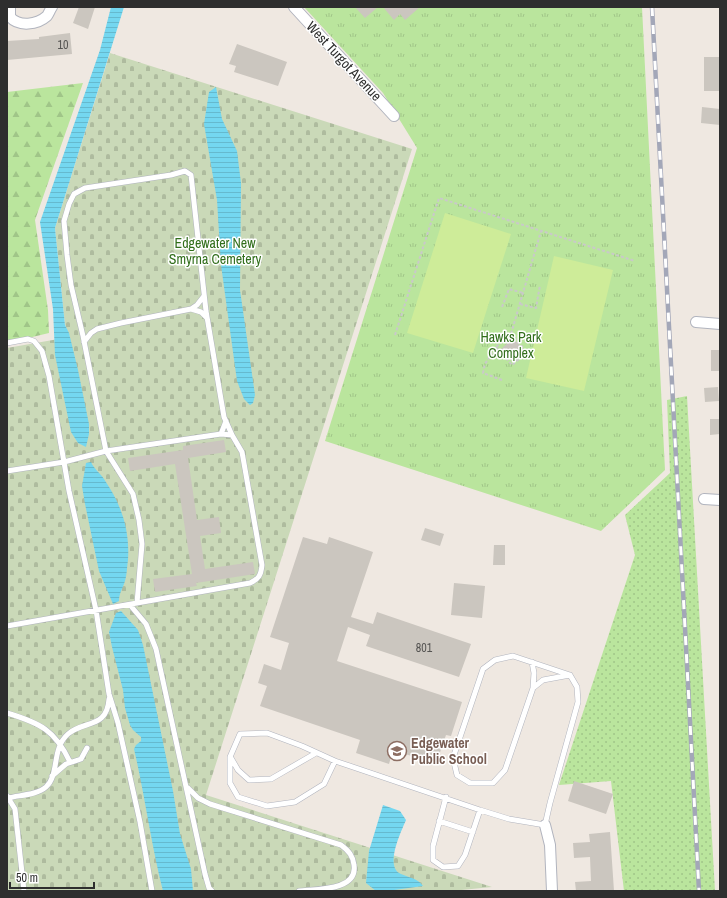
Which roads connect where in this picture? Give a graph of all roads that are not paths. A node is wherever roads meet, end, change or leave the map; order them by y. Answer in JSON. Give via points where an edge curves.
{"nodes":[{"id":1,"x":10,"y":7,"type":"edge"},
{"id":2,"x":52,"y":7,"type":"edge"},
{"id":3,"x":294,"y":7,"type":"edge"},
{"id":4,"x":394,"y":116,"type":"dead end"},
{"id":5,"x":204,"y":296,"type":"junction"},
{"id":6,"x":190,"y":309,"type":"junction"},
{"id":7,"x":207,"y":318,"type":"junction"},
{"id":8,"x":696,"y":322,"type":"dead end"},
{"id":9,"x":720,"y":324,"type":"edge"},
{"id":10,"x":7,"y":342,"type":"edge"},
{"id":11,"x":84,"y":342,"type":"junction"},
{"id":12,"x":226,"y":421,"type":"junction"},
{"id":13,"x":221,"y":434,"type":"junction"},
{"id":14,"x":232,"y":436,"type":"junction"},
{"id":15,"x":106,"y":452,"type":"junction"},
{"id":16,"x":64,"y":462,"type":"junction"},
{"id":17,"x":7,"y":471,"type":"edge"},
{"id":18,"x":704,"y":499,"type":"dead end"},
{"id":19,"x":720,"y":500,"type":"edge"},
{"id":20,"x":137,"y":603,"type":"junction"},
{"id":21,"x":130,"y":604,"type":"junction"},
{"id":22,"x":96,"y":610,"type":"junction"},
{"id":23,"x":7,"y":626,"type":"edge"},
{"id":24,"x":532,"y":662,"type":"junction"},
{"id":25,"x":570,"y":675,"type":"junction"},
{"id":26,"x":533,"y":688,"type":"junction"},
{"id":27,"x":109,"y":694,"type":"junction"},
{"id":28,"x":7,"y":713,"type":"edge"},
{"id":29,"x":60,"y":743,"type":"junction"},
{"id":30,"x":87,"y":748,"type":"dead end"},
{"id":31,"x":316,"y":752,"type":"junction"},
{"id":32,"x":230,"y":757,"type":"junction"},
{"id":33,"x":335,"y":761,"type":"junction"},
{"id":34,"x":70,"y":762,"type":"junction"},
{"id":35,"x":52,"y":776,"type":"junction"},
{"id":36,"x":187,"y":787,"type":"junction"},
{"id":37,"x":8,"y":797,"type":"edge"},
{"id":38,"x":446,"y":797,"type":"junction"},
{"id":39,"x":480,"y":810,"type":"junction"},
{"id":40,"x":439,"y":821,"type":"junction"},
{"id":41,"x":545,"y":825,"type":"junction"},
{"id":42,"x":472,"y":832,"type":"junction"},
{"id":43,"x":24,"y":891,"type":"edge"},
{"id":44,"x":152,"y":891,"type":"edge"},
{"id":45,"x":212,"y":891,"type":"edge"},
{"id":46,"x":299,"y":891,"type":"edge"},
{"id":47,"x":552,"y":891,"type":"edge"}],
"edges":[{"from":1,"to":2,"type":"street","via":[[10,17],[14,21],[26,24],[48,15]]},
{"from":3,"to":4,"type":"street","name":"West Turgot Avenue"},
{"from":5,"to":6,"type":"lane"},
{"from":5,"to":7,"type":"lane"},
{"from":5,"to":11,"type":"lane","via":[[191,175],[185,171],[85,188],[74,194],[68,204],[64,221],[71,285]]},
{"from":6,"to":7,"type":"lane","via":[[201,312]]},
{"from":6,"to":11,"type":"lane","via":[[97,329]]},
{"from":7,"to":12,"type":"lane"},
{"from":8,"to":9,"type":"street"},
{"from":10,"to":16,"type":"lane","via":[[28,339],[34,341],[42,351],[49,376]]},
{"from":11,"to":15,"type":"lane"},
{"from":12,"to":13,"type":"lane"},
{"from":12,"to":14,"type":"lane"},
{"from":13,"to":14,"type":"lane"},
{"from":13,"to":15,"type":"lane"},
{"from":14,"to":20,"type":"lane","via":[[242,452],[262,565],[259,578],[250,583]]},
{"from":15,"to":16,"type":"lane"},
{"from":15,"to":20,"type":"lane","via":[[133,494],[139,520],[142,544]]},
{"from":16,"to":17,"type":"lane"},
{"from":16,"to":22,"type":"lane"},
{"from":18,"to":19,"type":"street"},
{"from":20,"to":21,"type":"lane"},
{"from":21,"to":22,"type":"lane"},
{"from":21,"to":36,"type":"lane","via":[[146,624],[156,649]]},
{"from":22,"to":23,"type":"lane"},
{"from":22,"to":27,"type":"lane"},
{"from":24,"to":25,"type":"lane"},
{"from":24,"to":26,"type":"lane"},
{"from":24,"to":26,"type":"lane","via":[[513,656],[495,660],[484,669],[453,758],[457,775],[470,783],[493,783],[505,770]]},
{"from":25,"to":26,"type":"lane","via":[[543,680]]},
{"from":25,"to":41,"type":"lane","via":[[577,687],[578,702]]},
{"from":27,"to":29,"type":"lane","via":[[109,706],[100,719],[68,733]]},
{"from":27,"to":44,"type":"lane","via":[[140,822]]},
{"from":28,"to":29,"type":"lane","via":[[34,722]]},
{"from":29,"to":34,"type":"lane"},
{"from":29,"to":35,"type":"lane"},
{"from":30,"to":34,"type":"lane","via":[[82,759]]},
{"from":31,"to":32,"type":"lane","via":[[270,778],[249,780],[238,770]]},
{"from":31,"to":32,"type":"lane","via":[[267,733],[240,734]]},
{"from":31,"to":33,"type":"lane"},
{"from":32,"to":33,"type":"lane","via":[[230,783],[238,797],[267,806],[295,802],[324,784]]},
{"from":33,"to":38,"type":"lane"},
{"from":34,"to":35,"type":"lane"},
{"from":35,"to":37,"type":"lane","via":[[47,786],[39,791]]},
{"from":36,"to":45,"type":"lane","via":[[205,874]]},
{"from":36,"to":46,"type":"lane","via":[[198,798],[210,804],[341,845],[350,852],[355,871],[346,884]]},
{"from":37,"to":43,"type":"lane","via":[[14,809]]},
{"from":38,"to":39,"type":"lane"},
{"from":38,"to":40,"type":"lane"},
{"from":39,"to":41,"type":"lane","via":[[509,819]]},
{"from":39,"to":42,"type":"lane"},
{"from":40,"to":42,"type":"lane"},
{"from":40,"to":42,"type":"lane","via":[[433,860],[443,867],[458,866],[465,855]]},
{"from":41,"to":47,"type":"street","via":[[550,845]]}]}
